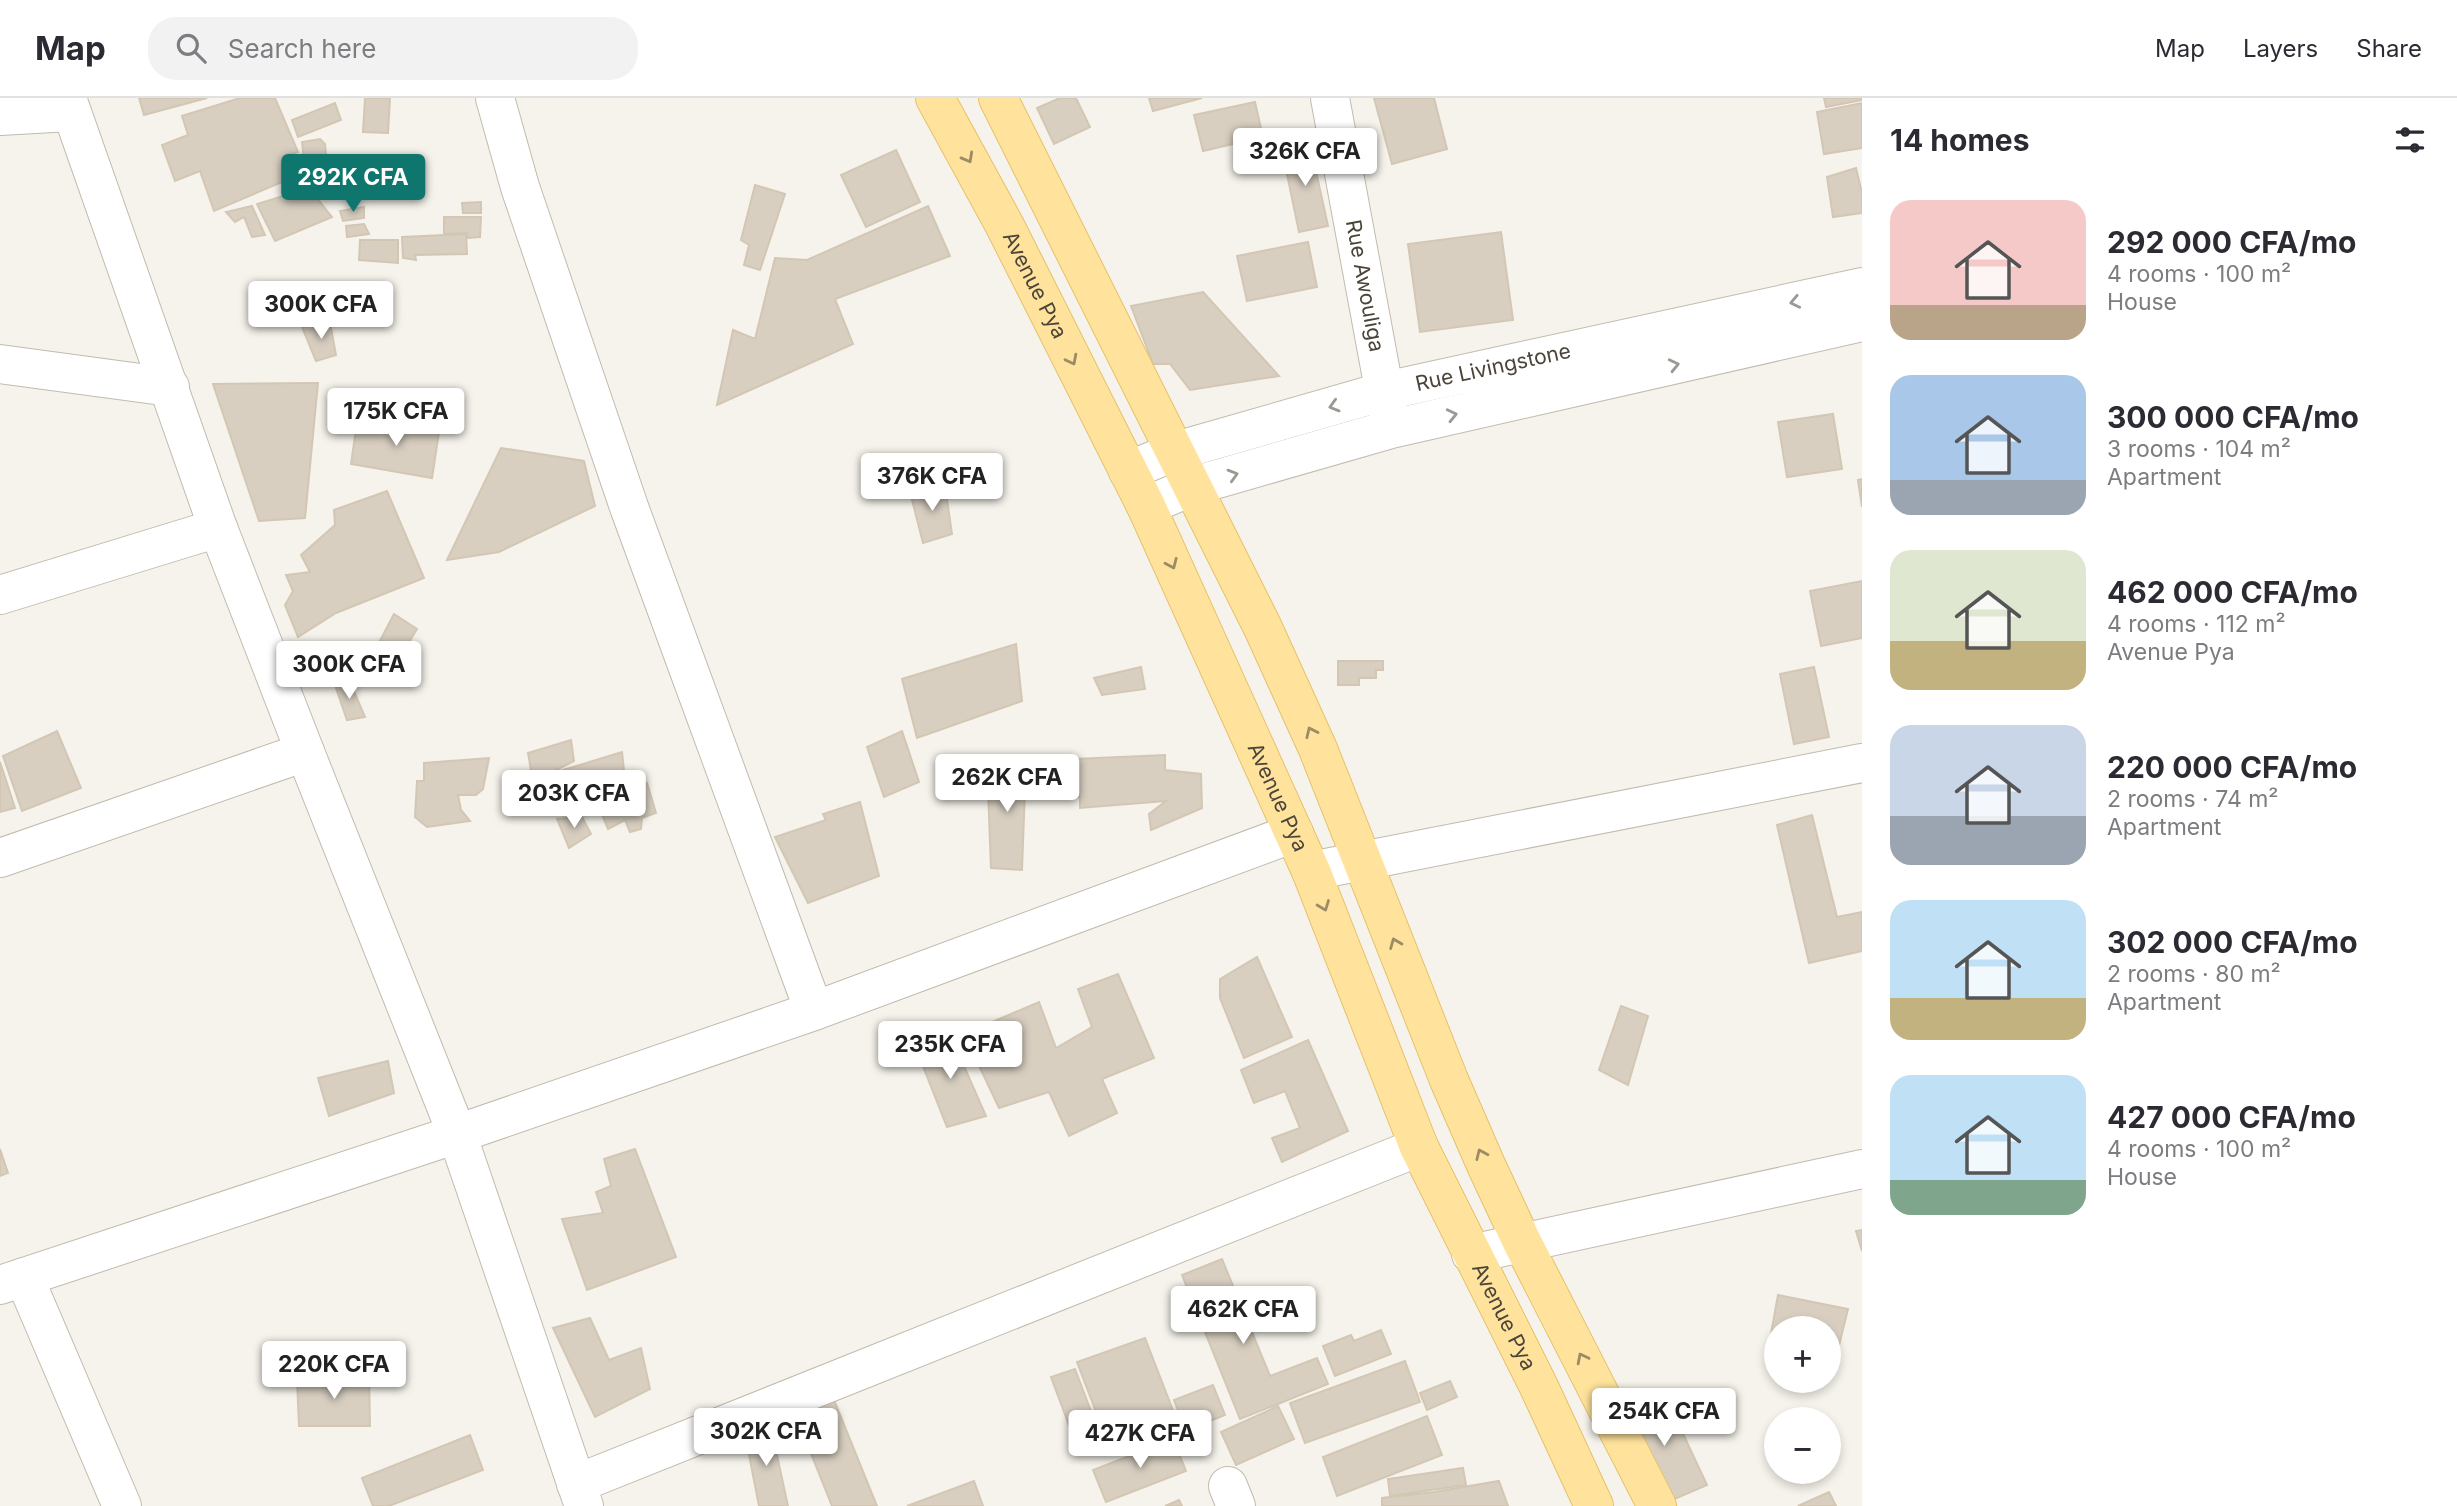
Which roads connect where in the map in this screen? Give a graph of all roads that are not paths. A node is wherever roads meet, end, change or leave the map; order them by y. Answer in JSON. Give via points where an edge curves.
{"nodes":[{"id":1,"x":495,"y":98,"type":"edge"},
{"id":2,"x":935,"y":98,"type":"edge"},
{"id":3,"x":998,"y":98,"type":"edge"},
{"id":4,"x":1330,"y":98,"type":"edge"},
{"id":5,"x":69,"y":105,"type":"edge"},
{"id":6,"x":0,"y":116,"type":"edge"},
{"id":7,"x":1862,"y":287,"type":"edge"},
{"id":8,"x":1862,"y":322,"type":"edge"},
{"id":9,"x":0,"y":364,"type":"edge"},
{"id":10,"x":170,"y":387,"type":"junction"},
{"id":11,"x":1385,"y":391,"type":"junction"},
{"id":12,"x":1391,"y":429,"type":"junction"},
{"id":13,"x":1176,"y":451,"type":"junction"},
{"id":14,"x":1128,"y":471,"type":"junction"},
{"id":15,"x":1193,"y":486,"type":"junction"},
{"id":16,"x":1146,"y":506,"type":"junction"},
{"id":17,"x":218,"y":528,"type":"junction"},
{"id":18,"x":0,"y":595,"type":"edge"},
{"id":19,"x":305,"y":752,"type":"junction"},
{"id":20,"x":1862,"y":763,"type":"edge"},
{"id":21,"x":1294,"y":833,"type":"junction"},
{"id":22,"x":0,"y":858,"type":"edge"},
{"id":23,"x":1361,"y":860,"type":"junction"},
{"id":24,"x":1311,"y":871,"type":"junction"},
{"id":25,"x":814,"y":1010,"type":"junction"},
{"id":26,"x":457,"y":1133,"type":"junction"},
{"id":27,"x":1419,"y":1147,"type":"junction"},
{"id":28,"x":1862,"y":1169,"type":"edge"},
{"id":29,"x":1522,"y":1242,"type":"junction"},
{"id":30,"x":1471,"y":1254,"type":"junction"},
{"id":31,"x":12,"y":1281,"type":"edge"},
{"id":32,"x":580,"y":1495,"type":"edge"},
{"id":33,"x":122,"y":1506,"type":"edge"},
{"id":34,"x":1594,"y":1506,"type":"edge"},
{"id":35,"x":1657,"y":1506,"type":"edge"}],
"edges":[{"from":1,"to":25,"type":"street","via":[[520,187],[629,508]]},
{"from":2,"to":14,"type":"main road","name":"Avenue Pya","one_way":true,"via":[[1006,226]]},
{"from":3,"to":13,"type":"main road"},
{"from":4,"to":11,"type":"street","name":"Rue Awouliga"},
{"from":5,"to":6,"type":"street"},
{"from":5,"to":10,"type":"street"},
{"from":7,"to":11,"type":"street","name":"Rue Livingstone","one_way":true},
{"from":12,"to":8,"type":"street","name":"Rue Livingstone","one_way":true},
{"from":9,"to":10,"type":"street"},
{"from":10,"to":17,"type":"street"},
{"from":11,"to":12,"type":"street","name":"Rue Awouliga"},
{"from":11,"to":13,"type":"street","name":"Rue Livingstone","one_way":true},
{"from":15,"to":12,"type":"street","name":"Rue Livingstone","one_way":true},
{"from":13,"to":14,"type":"street","name":"Rue Livingstone"},
{"from":13,"to":15,"type":"main road"},
{"from":14,"to":16,"type":"main road","name":"Avenue Pya"},
{"from":15,"to":16,"type":"street","name":"Rue Livingstone"},
{"from":23,"to":15,"type":"main road","one_way":true,"via":[[1318,749]]},
{"from":16,"to":21,"type":"main road","name":"Avenue Pya","one_way":true},
{"from":17,"to":18,"type":"street"},
{"from":17,"to":19,"type":"street"},
{"from":19,"to":22,"type":"street"},
{"from":19,"to":26,"type":"street"},
{"from":20,"to":23,"type":"street"},
{"from":21,"to":24,"type":"main road","name":"Avenue Pya"},
{"from":21,"to":25,"type":"street"},
{"from":23,"to":24,"type":"street"},
{"from":29,"to":23,"type":"main road","one_way":true,"via":[[1449,1080]]},
{"from":24,"to":27,"type":"main road","name":"Avenue Pya","one_way":true},
{"from":25,"to":26,"type":"street"},
{"from":26,"to":31,"type":"street"},
{"from":26,"to":32,"type":"street"},
{"from":27,"to":30,"type":"main road","name":"Avenue Pya"},
{"from":27,"to":32,"type":"street"},
{"from":28,"to":29,"type":"street"},
{"from":29,"to":30,"type":"street"},
{"from":35,"to":29,"type":"main road","one_way":true},
{"from":30,"to":34,"type":"main road","name":"Avenue Pya"},
{"from":31,"to":33,"type":"street"}]}
